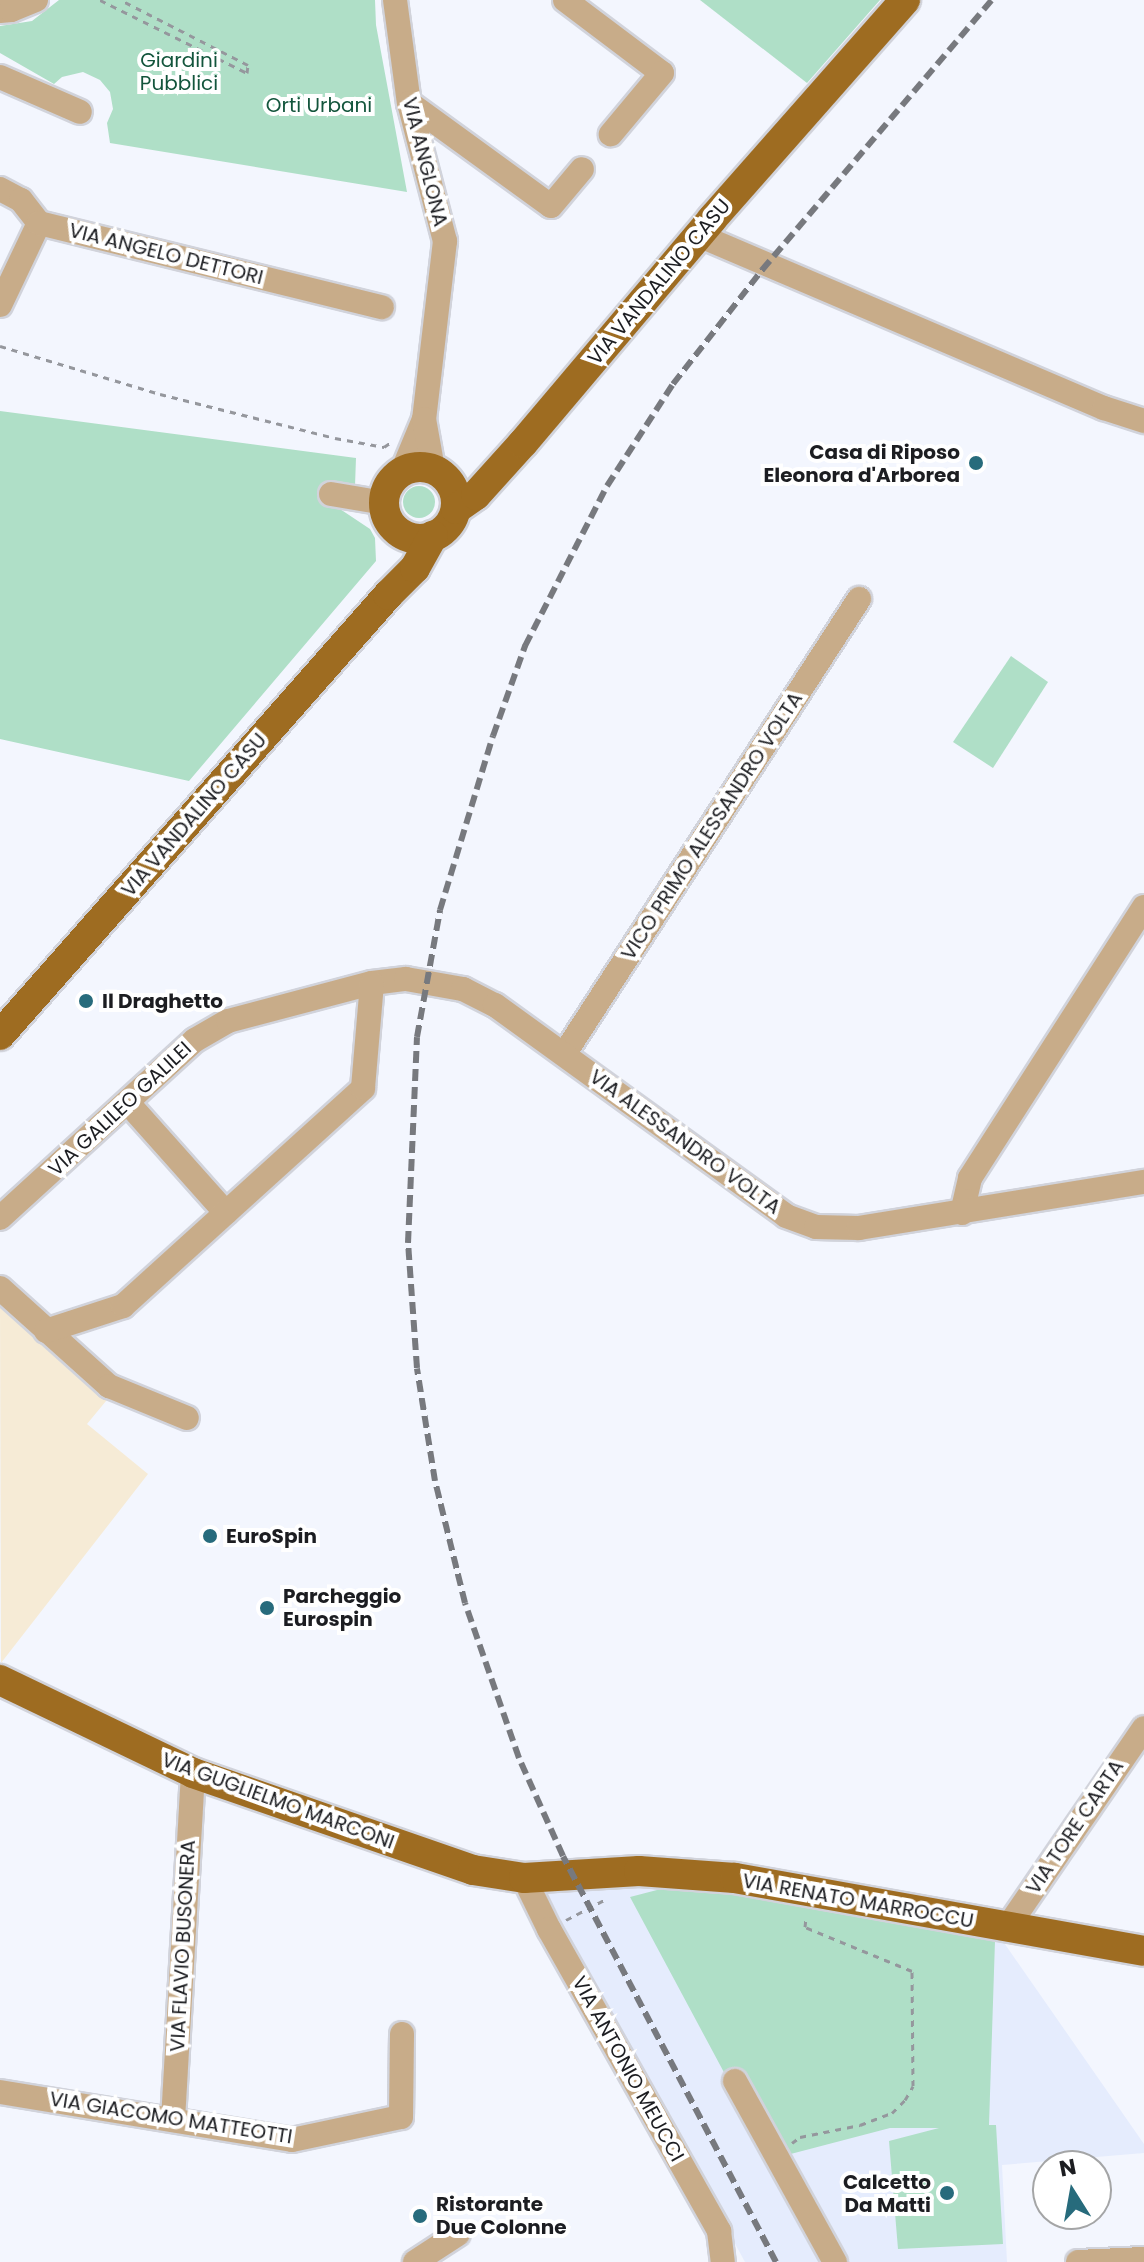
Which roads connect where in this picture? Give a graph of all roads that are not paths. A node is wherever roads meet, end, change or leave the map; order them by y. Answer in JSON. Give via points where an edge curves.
{"nodes":[{"id":1,"x":36,"y":0,"type":"edge"},
{"id":2,"x":395,"y":0,"type":"edge"},
{"id":3,"x":565,"y":0,"type":"edge"},
{"id":4,"x":905,"y":0,"type":"edge"},
{"id":5,"x":0,"y":11,"type":"edge"},
{"id":6,"x":0,"y":77,"type":"edge"},
{"id":7,"x":409,"y":103,"type":"junction"},
{"id":8,"x":80,"y":112,"type":"dead end"},
{"id":9,"x":611,"y":134,"type":"dead end"},
{"id":10,"x":582,"y":169,"type":"dead end"},
{"id":11,"x":0,"y":189,"type":"edge"},
{"id":12,"x":39,"y":223,"type":"junction"},
{"id":13,"x":698,"y":235,"type":"junction"},
{"id":14,"x":0,"y":305,"type":"edge"},
{"id":15,"x":382,"y":307,"type":"dead end"},
{"id":16,"x":424,"y":419,"type":"junction"},
{"id":17,"x":1144,"y":421,"type":"edge"},
{"id":18,"x":402,"y":472,"type":"junction"},
{"id":19,"x":446,"y":487,"type":"junction"},
{"id":20,"x":331,"y":494,"type":"dead end"},
{"id":21,"x":389,"y":515,"type":"junction"},
{"id":22,"x":433,"y":536,"type":"junction"},
{"id":23,"x":388,"y":595,"type":"junction"},
{"id":24,"x":859,"y":599,"type":"dead end"},
{"id":25,"x":1144,"y":907,"type":"edge"},
{"id":26,"x":380,"y":982,"type":"junction"},
{"id":27,"x":0,"y":1035,"type":"edge"},
{"id":28,"x":565,"y":1053,"type":"junction"},
{"id":29,"x":128,"y":1103,"type":"junction"},
{"id":30,"x":1144,"y":1182,"type":"edge"},
{"id":31,"x":226,"y":1213,"type":"junction"},
{"id":32,"x":962,"y":1213,"type":"junction"},
{"id":33,"x":0,"y":1218,"type":"edge"},
{"id":34,"x":0,"y":1288,"type":"edge"},
{"id":35,"x":46,"y":1331,"type":"junction"},
{"id":36,"x":187,"y":1418,"type":"dead end"},
{"id":37,"x":0,"y":1680,"type":"edge"},
{"id":38,"x":1144,"y":1728,"type":"edge"},
{"id":39,"x":193,"y":1773,"type":"junction"},
{"id":40,"x":570,"y":1875,"type":"joint"},
{"id":41,"x":524,"y":1878,"type":"junction"},
{"id":42,"x":1007,"y":1928,"type":"junction"},
{"id":43,"x":1144,"y":1951,"type":"edge"},
{"id":44,"x":402,"y":2034,"type":"dead end"},
{"id":45,"x":735,"y":2081,"type":"dead end"},
{"id":46,"x":0,"y":2092,"type":"edge"},
{"id":47,"x":173,"y":2120,"type":"junction"},
{"id":48,"x":458,"y":2234,"type":"dead end"},
{"id":49,"x":1144,"y":2259,"type":"edge"},
{"id":50,"x":415,"y":2262,"type":"edge"},
{"id":51,"x":723,"y":2262,"type":"edge"},
{"id":52,"x":835,"y":2262,"type":"edge"},
{"id":53,"x":1078,"y":2262,"type":"edge"}],
"edges":[{"from":1,"to":5,"type":"street"},
{"from":2,"to":7,"type":"street","name":"VIA ANGLONA"},
{"from":3,"to":9,"type":"street","via":[[662,73]]},
{"from":4,"to":13,"type":"main road","name":"VIA VANDALINO CASU"},
{"from":6,"to":8,"type":"street"},
{"from":7,"to":10,"type":"street","via":[[551,206]]},
{"from":7,"to":16,"type":"street","name":"VIA ANGLONA","via":[[445,241]]},
{"from":11,"to":12,"type":"street","via":[[21,200]]},
{"from":12,"to":14,"type":"street"},
{"from":12,"to":15,"type":"street","name":"VIA ANGELO DETTORI"},
{"from":13,"to":17,"type":"street"},
{"from":13,"to":19,"type":"main road","name":"VIA VANDALINO CASU","via":[[497,470]]},
{"from":16,"to":18,"type":"street","name":"VIA ANGLONA"},
{"from":16,"to":19,"type":"street","name":"VIA ANGLONA"},
{"from":18,"to":19,"type":"main road","via":[[421,467]]},
{"from":18,"to":21,"type":"main road","via":[[391,481]]},
{"from":19,"to":22,"type":"main road","via":[[449,523]]},
{"from":20,"to":21,"type":"street"},
{"from":21,"to":22,"type":"main road","via":[[409,537]]},
{"from":21,"to":23,"type":"main road","name":"VIA VANDALINO CASU","via":[[399,556]]},
{"from":22,"to":23,"type":"main road","name":"VIA VANDALINO CASU","via":[[415,568]]},
{"from":23,"to":27,"type":"main road","name":"VIA VANDALINO CASU"},
{"from":24,"to":28,"type":"street","name":"VICO PRIMO ALESSANDRO VOLTA"},
{"from":25,"to":32,"type":"street","via":[[970,1178]]},
{"from":26,"to":28,"type":"street","name":"VIA ALESSANDRO VOLTA","via":[[427,980],[463,989]]},
{"from":26,"to":29,"type":"street","name":"VIA GALILEO GALILEI","via":[[228,1021],[195,1040]]},
{"from":26,"to":31,"type":"street","via":[[363,1088]]},
{"from":28,"to":32,"type":"street","name":"VIA ALESSANDRO VOLTA","via":[[786,1216],[816,1227],[859,1228]]},
{"from":29,"to":31,"type":"street"},
{"from":29,"to":33,"type":"street","name":"VIA GALILEO GALILEI"},
{"from":30,"to":32,"type":"street","name":"VIA ALESSANDRO VOLTA"},
{"from":31,"to":35,"type":"street","via":[[123,1306]]},
{"from":34,"to":35,"type":"street"},
{"from":35,"to":36,"type":"street","via":[[109,1386]]},
{"from":37,"to":39,"type":"main road","name":"VIA GUGLIELMO MARCONI"},
{"from":38,"to":42,"type":"street","name":"VIA TORE CARTA"},
{"from":39,"to":41,"type":"main road","name":"VIA GUGLIELMO MARCONI","via":[[428,1857]]},
{"from":39,"to":47,"type":"street","name":"VIA FLAVIO BUSONERA"},
{"from":40,"to":41,"type":"main road","name":"VIA GUGLIELMO MARCONI"},
{"from":40,"to":42,"type":"main road","name":"VIA RENATO MARROCCU","via":[[735,1878]]},
{"from":41,"to":51,"type":"street","name":"VIA ANTONIO MEUCCI","via":[[719,2231]]},
{"from":42,"to":43,"type":"main road","name":"VIA RENATO MARROCCU"},
{"from":44,"to":47,"type":"street","name":"VIA GIACOMO MATTEOTTI","via":[[401,2117],[292,2140]]},
{"from":45,"to":52,"type":"street"},
{"from":46,"to":47,"type":"street","name":"VIA GIACOMO MATTEOTTI"},
{"from":48,"to":50,"type":"street"},
{"from":49,"to":53,"type":"street"}]}
